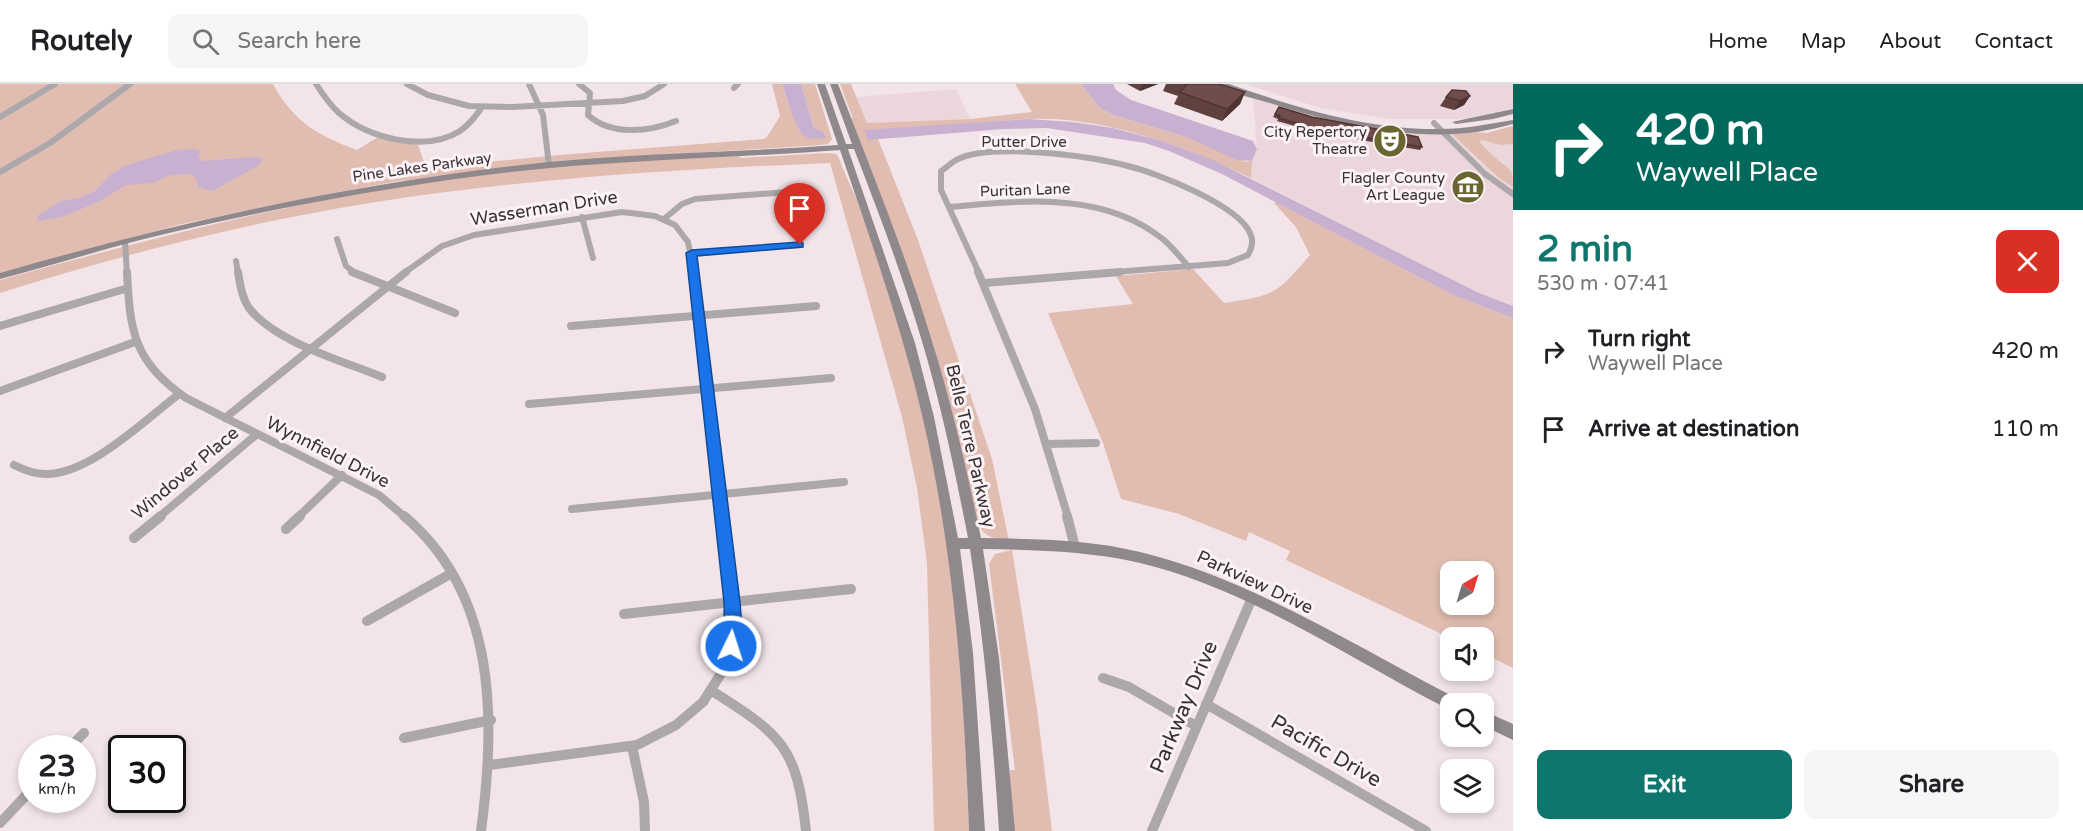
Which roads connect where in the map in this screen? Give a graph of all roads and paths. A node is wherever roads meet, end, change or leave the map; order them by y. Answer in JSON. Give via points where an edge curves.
{"nodes":[{"id":1,"x":55,"y":84,"type":"edge"},
{"id":2,"x":130,"y":84,"type":"edge"},
{"id":3,"x":316,"y":84,"type":"edge"},
{"id":4,"x":407,"y":84,"type":"edge"},
{"id":5,"x":529,"y":84,"type":"edge"},
{"id":6,"x":579,"y":84,"type":"edge"},
{"id":7,"x":664,"y":84,"type":"edge"},
{"id":8,"x":821,"y":84,"type":"edge"},
{"id":9,"x":834,"y":84,"type":"edge"},
{"id":10,"x":1222,"y":84,"type":"edge"},
{"id":11,"x":1241,"y":84,"type":"edge"},
{"id":12,"x":589,"y":102,"type":"junction"},
{"id":13,"x":539,"y":106,"type":"junction"},
{"id":14,"x":482,"y":107,"type":"junction"},
{"id":15,"x":1513,"y":111,"type":"edge"},
{"id":16,"x":0,"y":117,"type":"edge"},
{"id":17,"x":676,"y":121,"type":"dead end"},
{"id":18,"x":1513,"y":122,"type":"edge"},
{"id":19,"x":1434,"y":123,"type":"junction"},
{"id":20,"x":1441,"y":131,"type":"junction"},
{"id":21,"x":856,"y":146,"type":"junction"},
{"id":22,"x":843,"y":147,"type":"junction"},
{"id":23,"x":549,"y":165,"type":"junction"},
{"id":24,"x":0,"y":172,"type":"edge"},
{"id":25,"x":787,"y":192,"type":"dead end"},
{"id":26,"x":1513,"y":194,"type":"edge"},
{"id":27,"x":949,"y":207,"type":"junction"},
{"id":28,"x":582,"y":217,"type":"junction"},
{"id":29,"x":664,"y":219,"type":"junction"},
{"id":30,"x":337,"y":239,"type":"dead end"},
{"id":31,"x":125,"y":242,"type":"junction"},
{"id":32,"x":800,"y":245,"type":"dead end"},
{"id":33,"x":692,"y":253,"type":"junction"},
{"id":34,"x":593,"y":258,"type":"dead end"},
{"id":35,"x":236,"y":261,"type":"dead end"},
{"id":36,"x":1189,"y":267,"type":"junction"},
{"id":37,"x":0,"y":276,"type":"edge"},
{"id":38,"x":985,"y":283,"type":"junction"},
{"id":39,"x":388,"y":286,"type":"junction"},
{"id":40,"x":128,"y":288,"type":"junction"},
{"id":41,"x":816,"y":306,"type":"dead end"},
{"id":42,"x":455,"y":313,"type":"dead end"},
{"id":43,"x":699,"y":315,"type":"junction"},
{"id":44,"x":0,"y":326,"type":"edge"},
{"id":45,"x":571,"y":326,"type":"dead end"},
{"id":46,"x":135,"y":342,"type":"junction"},
{"id":47,"x":313,"y":347,"type":"junction"},
{"id":48,"x":382,"y":377,"type":"dead end"},
{"id":49,"x":831,"y":378,"type":"dead end"},
{"id":50,"x":707,"y":388,"type":"junction"},
{"id":51,"x":0,"y":391,"type":"edge"},
{"id":52,"x":179,"y":394,"type":"junction"},
{"id":53,"x":529,"y":404,"type":"dead end"},
{"id":54,"x":225,"y":418,"type":"junction"},
{"id":55,"x":257,"y":434,"type":"junction"},
{"id":56,"x":1096,"y":443,"type":"dead end"},
{"id":57,"x":1047,"y":444,"type":"junction"},
{"id":58,"x":14,"y":465,"type":"dead end"},
{"id":59,"x":342,"y":475,"type":"junction"},
{"id":60,"x":844,"y":482,"type":"dead end"},
{"id":61,"x":719,"y":494,"type":"junction"},
{"id":62,"x":572,"y":509,"type":"dead end"},
{"id":63,"x":286,"y":529,"type":"dead end"},
{"id":64,"x":134,"y":538,"type":"dead end"},
{"id":65,"x":953,"y":543,"type":"junction"},
{"id":66,"x":975,"y":544,"type":"junction"},
{"id":67,"x":1075,"y":547,"type":"junction"},
{"id":68,"x":452,"y":573,"type":"junction"},
{"id":69,"x":851,"y":589,"type":"dead end"},
{"id":70,"x":1252,"y":598,"type":"junction"},
{"id":71,"x":732,"y":602,"type":"junction"},
{"id":72,"x":624,"y":614,"type":"dead end"},
{"id":73,"x":367,"y":621,"type":"dead end"},
{"id":74,"x":1103,"y":678,"type":"dead end"},
{"id":75,"x":712,"y":691,"type":"junction"},
{"id":76,"x":1440,"y":697,"type":"edge"},
{"id":77,"x":1206,"y":704,"type":"junction"},
{"id":78,"x":491,"y":720,"type":"junction"},
{"id":79,"x":1494,"y":723,"type":"edge"},
{"id":80,"x":1196,"y":726,"type":"junction"},
{"id":81,"x":1513,"y":732,"type":"edge"},
{"id":82,"x":404,"y":738,"type":"dead end"},
{"id":83,"x":632,"y":746,"type":"junction"},
{"id":84,"x":490,"y":765,"type":"junction"},
{"id":85,"x":18,"y":804,"type":"edge"},
{"id":86,"x":0,"y":823,"type":"edge"},
{"id":87,"x":1154,"y":830,"type":"edge"},
{"id":88,"x":481,"y":831,"type":"edge"},
{"id":89,"x":645,"y":831,"type":"edge"},
{"id":90,"x":806,"y":831,"type":"edge"},
{"id":91,"x":976,"y":831,"type":"edge"},
{"id":92,"x":1007,"y":831,"type":"edge"},
{"id":93,"x":1426,"y":831,"type":"edge"}],
"edges":[{"from":1,"to":16,"type":"street"},
{"from":2,"to":24,"type":"street","via":[[50,143]]},
{"from":3,"to":14,"type":"street","via":[[331,106],[352,121],[377,133],[409,141],[433,140],[456,133]]},
{"from":4,"to":14,"type":"street","via":[[440,99]]},
{"from":5,"to":13,"type":"street"},
{"from":6,"to":12,"type":"street","via":[[589,91]]},
{"from":7,"to":12,"type":"street","via":[[633,100]]},
{"from":8,"to":22,"type":"street","name":"Belle Terre Parkway"},
{"from":9,"to":21,"type":"street","name":"Belle Terre Parkway"},
{"from":10,"to":20,"type":"street","via":[[1345,121]]},
{"from":11,"to":19,"type":"street","via":[[1331,111]]},
{"from":12,"to":13,"type":"street"},
{"from":12,"to":17,"type":"street","via":[[589,117],[607,128],[662,126]]},
{"from":13,"to":14,"type":"street"},
{"from":13,"to":23,"type":"street"},
{"from":15,"to":19,"type":"street"},
{"from":18,"to":20,"type":"street"},
{"from":19,"to":20,"type":"street"},
{"from":20,"to":26,"type":"street","via":[[1485,174]]},
{"from":21,"to":22,"type":"street","name":"Pine Lakes Parkway"},
{"from":21,"to":66,"type":"street","name":"Belle Terre Parkway","via":[[930,350],[955,443]]},
{"from":22,"to":23,"type":"street","name":"Pine Lakes Parkway"},
{"from":22,"to":65,"type":"street","name":"Belle Terre Parkway","via":[[914,357]]},
{"from":23,"to":31,"type":"street","name":"Pine Lakes Parkway","via":[[358,190]]},
{"from":25,"to":29,"type":"street","via":[[695,199]]},
{"from":27,"to":36,"type":"street","name":"Puritan Lane","via":[[1049,200],[1097,206],[1151,229]]},
{"from":27,"to":36,"type":"street","name":"Putter Drive","via":[[938,174],[959,158],[1040,152],[1115,162],[1196,192],[1229,212],[1250,232],[1253,244],[1244,258]]},
{"from":27,"to":38,"type":"street","name":"Putter Drive"},
{"from":28,"to":29,"type":"street","name":"Wasserman Drive","via":[[626,212]]},
{"from":28,"to":34,"type":"street"},
{"from":28,"to":39,"type":"street","name":"Wasserman Drive","via":[[458,240],[433,252]]},
{"from":29,"to":33,"type":"street","name":"Wasserman Drive","via":[[685,234]]},
{"from":30,"to":39,"type":"street","via":[[350,270]]},
{"from":31,"to":37,"type":"street","name":"Pine Lakes Parkway"},
{"from":31,"to":40,"type":"street","name":"Wynnfield Drive"},
{"from":32,"to":33,"type":"street"},
{"from":33,"to":43,"type":"street","name":"Wasserman Drive"},
{"from":35,"to":47,"type":"street","via":[[245,300],[256,316],[273,329]]},
{"from":36,"to":38,"type":"street","name":"Putter Drive"},
{"from":38,"to":57,"type":"street","name":"Putter Drive"},
{"from":39,"to":42,"type":"street"},
{"from":39,"to":47,"type":"street","name":"Wasserman Drive"},
{"from":40,"to":44,"type":"street"},
{"from":40,"to":46,"type":"street","name":"Wynnfield Drive"},
{"from":41,"to":43,"type":"street"},
{"from":43,"to":45,"type":"street"},
{"from":43,"to":50,"type":"street","name":"Wasserman Drive"},
{"from":46,"to":51,"type":"street"},
{"from":46,"to":52,"type":"street","name":"Wynnfield Drive","via":[[153,372]]},
{"from":47,"to":48,"type":"street"},
{"from":47,"to":54,"type":"street","name":"Wasserman Drive"},
{"from":49,"to":50,"type":"street"},
{"from":50,"to":53,"type":"street"},
{"from":50,"to":61,"type":"street","name":"Wasserman Drive"},
{"from":52,"to":54,"type":"street","name":"Wynnfield Drive"},
{"from":52,"to":58,"type":"street","via":[[79,467],[43,475]]},
{"from":54,"to":55,"type":"street","name":"Wynnfield Drive"},
{"from":55,"to":59,"type":"street","name":"Wynnfield Drive"},
{"from":55,"to":64,"type":"street","name":"Windover Place"},
{"from":56,"to":57,"type":"street"},
{"from":57,"to":67,"type":"street","name":"Putter Drive"},
{"from":59,"to":63,"type":"street"},
{"from":59,"to":68,"type":"street","name":"Wynnfield Drive","via":[[408,517]]},
{"from":60,"to":61,"type":"street"},
{"from":61,"to":62,"type":"street"},
{"from":61,"to":71,"type":"street","name":"Wasserman Drive"},
{"from":65,"to":66,"type":"street","name":"Parkview Drive"},
{"from":65,"to":91,"type":"street","name":"Belle Terre Parkway"},
{"from":66,"to":67,"type":"street","name":"Parkview Drive"},
{"from":66,"to":92,"type":"street","name":"Belle Terre Parkway","via":[[995,689]]},
{"from":67,"to":70,"type":"street","name":"Parkview Drive","via":[[1162,563]]},
{"from":68,"to":73,"type":"street"},
{"from":68,"to":78,"type":"street","name":"Wynnfield Drive","via":[[470,608],[482,645]]},
{"from":69,"to":71,"type":"street"},
{"from":70,"to":76,"type":"street","name":"Parkview Drive"},
{"from":70,"to":77,"type":"street","name":"Parkway Drive"},
{"from":71,"to":72,"type":"street"},
{"from":71,"to":75,"type":"street","name":"Wasserman Drive","via":[[731,646]]},
{"from":74,"to":80,"type":"street","via":[[1134,689]]},
{"from":75,"to":83,"type":"street","name":"Wasserman Drive","via":[[676,725]]},
{"from":75,"to":90,"type":"street","via":[[760,722],[784,748],[800,780]]},
{"from":77,"to":80,"type":"street","name":"Parkway Drive"},
{"from":77,"to":93,"type":"street","name":"Pacific Drive"},
{"from":78,"to":82,"type":"street"},
{"from":78,"to":84,"type":"street","name":"Wynnfield Drive"},
{"from":79,"to":81,"type":"street"},
{"from":80,"to":87,"type":"street","name":"Parkway Drive"},
{"from":83,"to":84,"type":"street","name":"Wasserman Drive"},
{"from":83,"to":89,"type":"street","via":[[644,801]]},
{"from":84,"to":88,"type":"street","name":"Wynnfield Drive"},
{"from":85,"to":86,"type":"street"}]}
